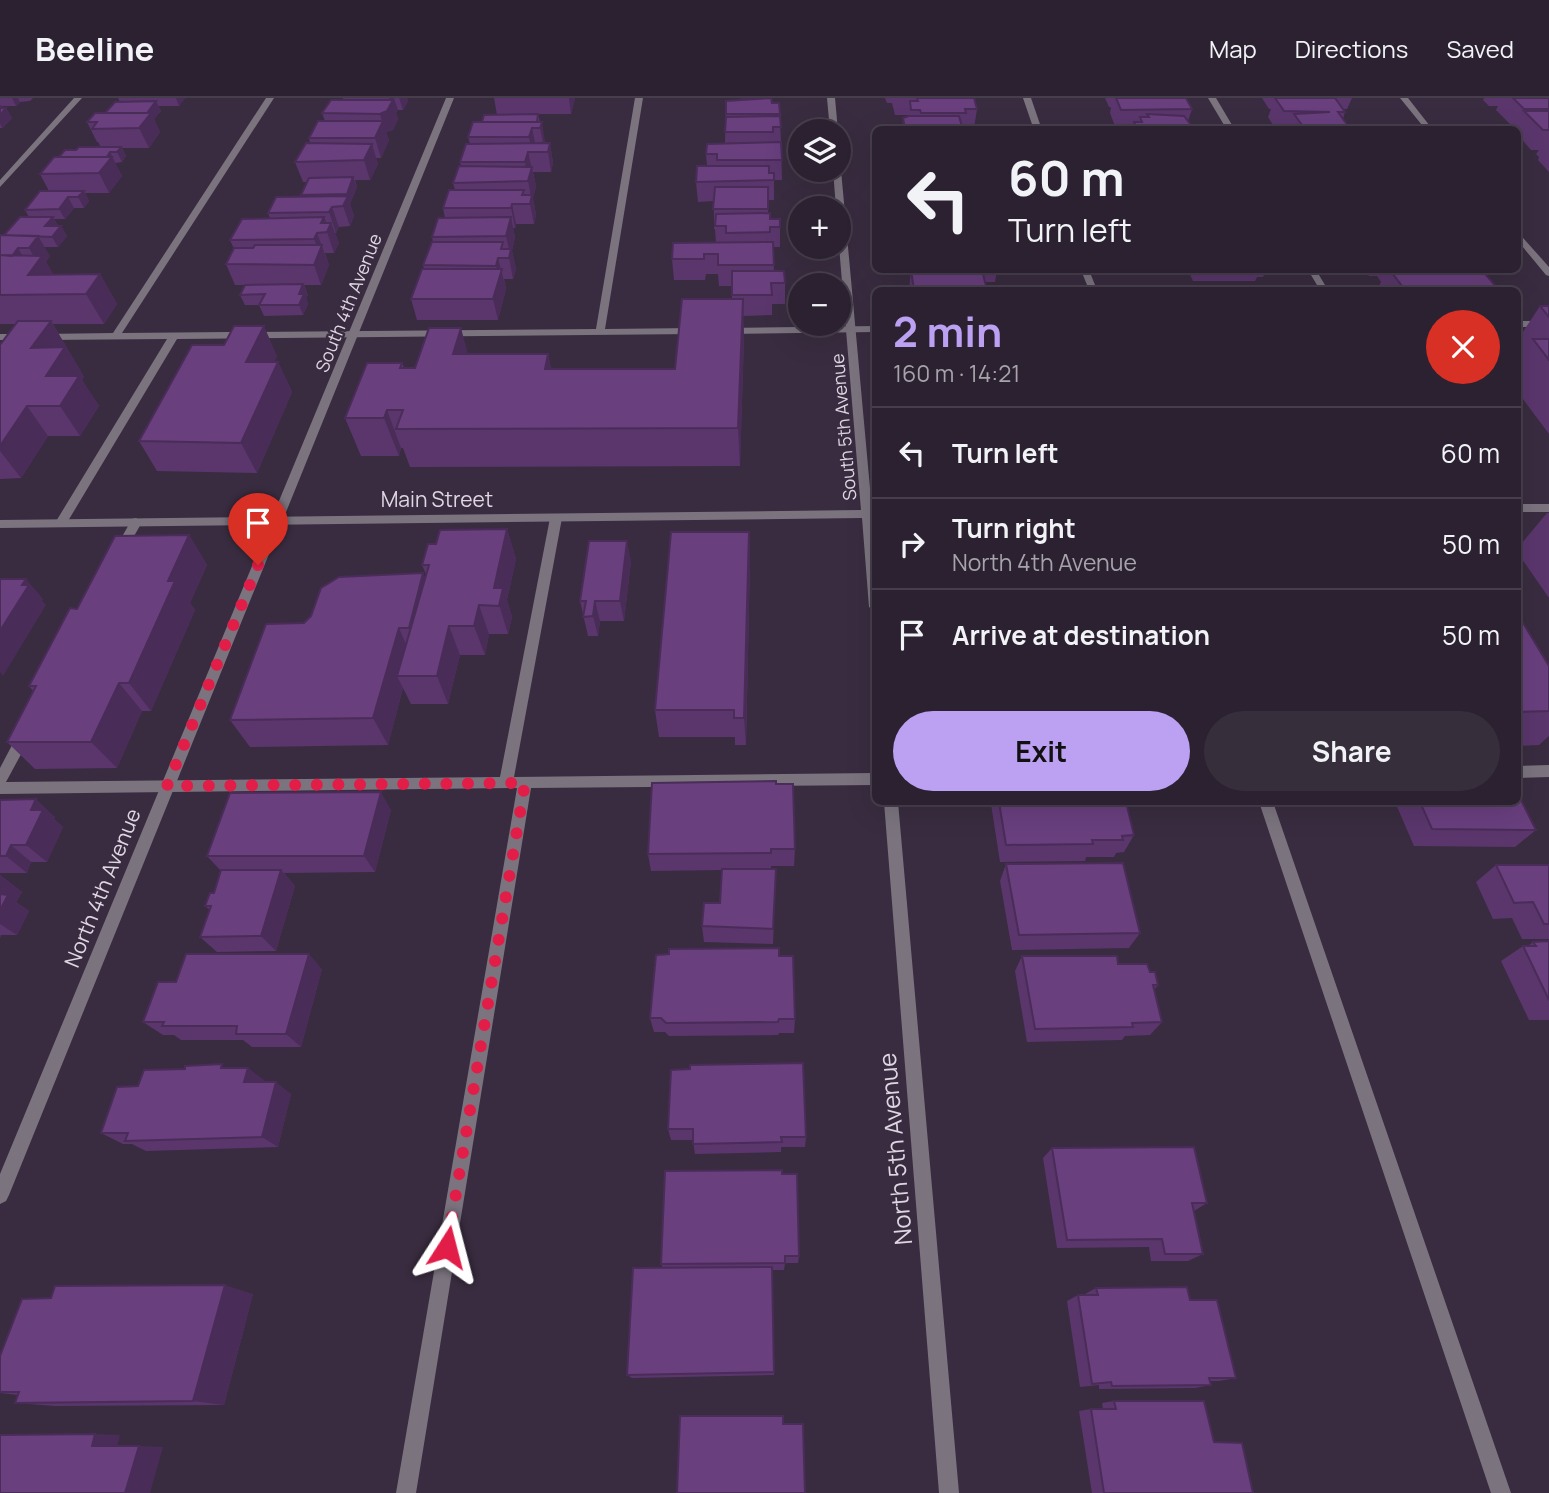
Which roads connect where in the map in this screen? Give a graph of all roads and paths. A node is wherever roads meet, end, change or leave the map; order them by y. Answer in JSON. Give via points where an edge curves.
{"nodes":[{"id":1,"x":78,"y":98,"type":"edge"},
{"id":2,"x":270,"y":98,"type":"edge"},
{"id":3,"x":450,"y":98,"type":"edge"},
{"id":4,"x":639,"y":98,"type":"edge"},
{"id":5,"x":831,"y":98,"type":"edge"},
{"id":6,"x":1027,"y":98,"type":"edge"},
{"id":7,"x":1212,"y":98,"type":"edge"},
{"id":8,"x":1404,"y":98,"type":"edge"},
{"id":9,"x":833,"y":119,"type":"edge"},
{"id":10,"x":1037,"y":126,"type":"edge"},
{"id":11,"x":1229,"y":126,"type":"edge"},
{"id":12,"x":1427,"y":126,"type":"edge"},
{"id":13,"x":838,"y":182,"type":"edge"},
{"id":14,"x":0,"y":185,"type":"edge"},
{"id":15,"x":1521,"y":239,"type":"edge"},
{"id":16,"x":846,"y":273,"type":"edge"},
{"id":17,"x":1549,"y":273,"type":"edge"},
{"id":18,"x":1521,"y":324,"type":"edge"},
{"id":19,"x":1549,"y":324,"type":"edge"},
{"id":20,"x":788,"y":330,"type":"edge"},
{"id":21,"x":851,"y":330,"type":"joint"},
{"id":22,"x":872,"y":330,"type":"edge"},
{"id":23,"x":705,"y":331,"type":"edge"},
{"id":24,"x":719,"y":331,"type":"edge"},
{"id":25,"x":600,"y":332,"type":"junction"},
{"id":26,"x":353,"y":334,"type":"junction"},
{"id":27,"x":174,"y":335,"type":"junction"},
{"id":28,"x":116,"y":336,"type":"junction"},
{"id":29,"x":0,"y":337,"type":"edge"},
{"id":30,"x":1521,"y":508,"type":"edge"},
{"id":31,"x":1549,"y":508,"type":"edge"},
{"id":32,"x":871,"y":514,"type":"edge"},
{"id":33,"x":556,"y":518,"type":"junction"},
{"id":34,"x":276,"y":520,"type":"junction"},
{"id":35,"x":136,"y":522,"type":"junction"},
{"id":36,"x":61,"y":523,"type":"junction"},
{"id":37,"x":0,"y":524,"type":"edge"},
{"id":38,"x":872,"y":537,"type":"edge"},
{"id":39,"x":115,"y":562,"type":"edge"},
{"id":40,"x":32,"y":720,"type":"edge"},
{"id":41,"x":1549,"y":771,"type":"edge"},
{"id":42,"x":1521,"y":772,"type":"edge"},
{"id":43,"x":872,"y":779,"type":"edge"},
{"id":44,"x":0,"y":781,"type":"edge"},
{"id":45,"x":506,"y":783,"type":"junction"},
{"id":46,"x":525,"y":783,"type":"junction"},
{"id":47,"x":167,"y":786,"type":"junction"},
{"id":48,"x":0,"y":788,"type":"edge"},
{"id":49,"x":891,"y":805,"type":"edge"},
{"id":50,"x":1267,"y":805,"type":"edge"},
{"id":51,"x":0,"y":1195,"type":"edge"},
{"id":52,"x":406,"y":1493,"type":"edge"},
{"id":53,"x":949,"y":1493,"type":"edge"},
{"id":54,"x":1501,"y":1493,"type":"edge"}],
"edges":[{"from":1,"to":14,"type":"street"},
{"from":2,"to":28,"type":"street"},
{"from":3,"to":26,"type":"street","name":"South 4th Avenue"},
{"from":4,"to":25,"type":"street"},
{"from":5,"to":9,"type":"street"},
{"from":6,"to":10,"type":"street"},
{"from":7,"to":11,"type":"street"},
{"from":8,"to":12,"type":"street"},
{"from":13,"to":16,"type":"street","name":"South 5th Avenue"},
{"from":15,"to":17,"type":"street"},
{"from":18,"to":19,"type":"street"},
{"from":20,"to":24,"type":"street"},
{"from":21,"to":22,"type":"street"},
{"from":21,"to":32,"type":"street","name":"South 5th Avenue"},
{"from":23,"to":25,"type":"street"},
{"from":25,"to":26,"type":"street"},
{"from":26,"to":27,"type":"street"},
{"from":26,"to":34,"type":"street","name":"South 4th Avenue"},
{"from":27,"to":28,"type":"street"},
{"from":27,"to":36,"type":"street"},
{"from":28,"to":29,"type":"street"},
{"from":30,"to":31,"type":"street"},
{"from":32,"to":33,"type":"street","name":"Main Street"},
{"from":32,"to":38,"type":"street"},
{"from":33,"to":34,"type":"street","name":"Main Street"},
{"from":33,"to":45,"type":"street"},
{"from":34,"to":35,"type":"street","name":"Main Street"},
{"from":34,"to":47,"type":"street","name":"North 4th Avenue"},
{"from":35,"to":36,"type":"street","name":"Main Street"},
{"from":35,"to":39,"type":"street"},
{"from":36,"to":37,"type":"street","name":"Main Street"},
{"from":40,"to":44,"type":"street"},
{"from":41,"to":42,"type":"street"},
{"from":43,"to":46,"type":"street"},
{"from":45,"to":46,"type":"street"},
{"from":45,"to":47,"type":"street"},
{"from":46,"to":52,"type":"street"},
{"from":47,"to":48,"type":"street"},
{"from":47,"to":51,"type":"street","name":"North 4th Avenue"},
{"from":49,"to":53,"type":"street","name":"North 5th Avenue"},
{"from":50,"to":54,"type":"street"}]}
